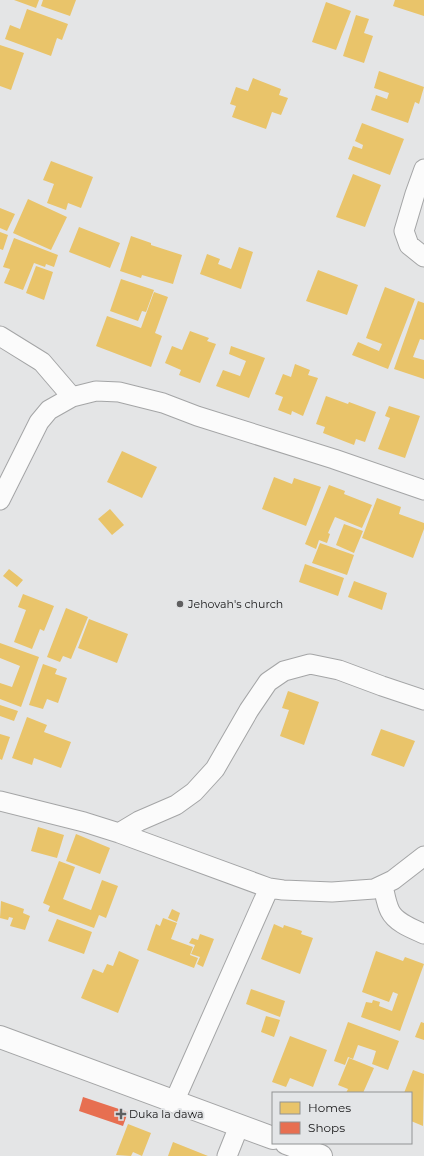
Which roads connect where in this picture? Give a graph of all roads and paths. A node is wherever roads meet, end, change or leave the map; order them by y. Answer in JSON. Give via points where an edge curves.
{"nodes":[{"id":1,"x":424,"y":169,"type":"edge"},
{"id":2,"x":424,"y":257,"type":"edge"},
{"id":3,"x":0,"y":336,"type":"edge"},
{"id":4,"x":72,"y":397,"type":"junction"},
{"id":5,"x":424,"y":490,"type":"edge"},
{"id":6,"x":0,"y":500,"type":"edge"},
{"id":7,"x":424,"y":700,"type":"edge"},
{"id":8,"x":0,"y":801,"type":"edge"},
{"id":9,"x":119,"y":833,"type":"junction"},
{"id":10,"x":424,"y":856,"type":"edge"},
{"id":11,"x":383,"y":886,"type":"junction"},
{"id":12,"x":270,"y":888,"type":"junction"},
{"id":13,"x":424,"y":934,"type":"edge"},
{"id":14,"x":0,"y":1037,"type":"edge"},
{"id":15,"x":174,"y":1102,"type":"junction"},
{"id":16,"x":239,"y":1126,"type":"junction"},
{"id":17,"x":272,"y":1138,"type":"edge"},
{"id":18,"x":289,"y":1144,"type":"edge"},
{"id":19,"x":227,"y":1156,"type":"edge"},
{"id":20,"x":322,"y":1156,"type":"edge"}],
"edges":[{"from":1,"to":2,"type":"street","via":[[404,231],[410,245]]},
{"from":3,"to":4,"type":"street","via":[[42,362]]},
{"from":4,"to":5,"type":"street","via":[[96,391],[135,395]]},
{"from":4,"to":6,"type":"street","via":[[49,410],[39,422]]},
{"from":7,"to":9,"type":"street","via":[[339,670],[310,664],[284,671],[268,682],[215,769],[194,792],[176,805]]},
{"from":8,"to":9,"type":"street"},
{"from":9,"to":12,"type":"street"},
{"from":10,"to":11,"type":"street"},
{"from":11,"to":12,"type":"street","via":[[350,891]]},
{"from":11,"to":13,"type":"street","via":[[390,912],[399,921]]},
{"from":12,"to":15,"type":"street"},
{"from":14,"to":15,"type":"street"},
{"from":15,"to":16,"type":"street"},
{"from":16,"to":17,"type":"street"},
{"from":16,"to":19,"type":"street"},
{"from":18,"to":20,"type":"street"}]}
